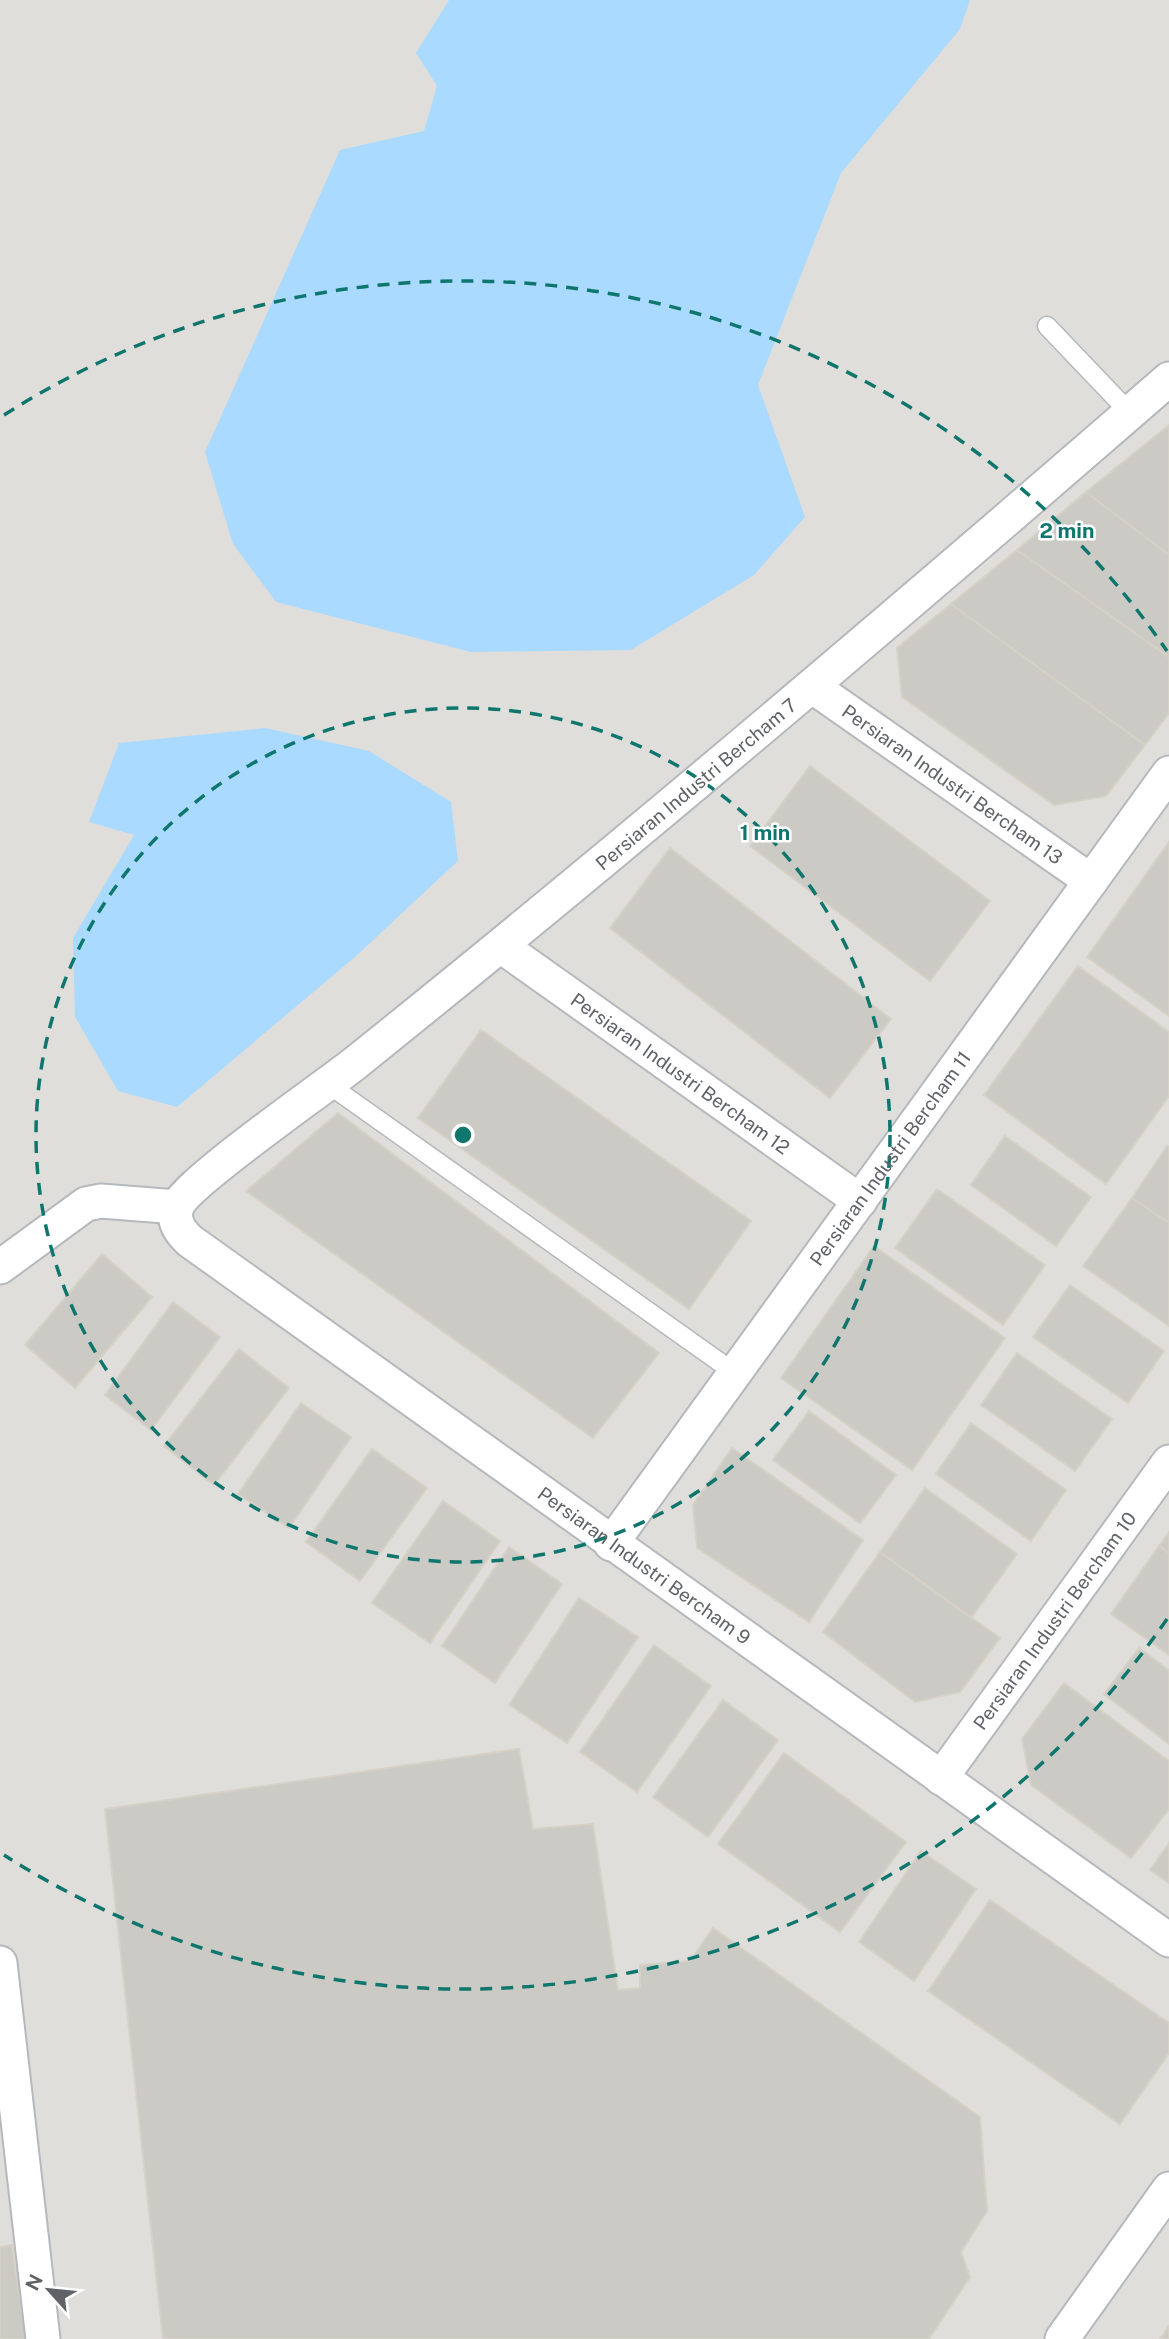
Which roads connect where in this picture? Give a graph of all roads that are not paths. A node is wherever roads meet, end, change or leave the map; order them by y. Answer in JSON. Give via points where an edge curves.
{"nodes":[{"id":1,"x":1047,"y":326,"type":"dead end"},
{"id":2,"x":1169,"y":379,"type":"edge"},
{"id":3,"x":1130,"y":413,"type":"junction"},
{"id":4,"x":813,"y":687,"type":"junction"},
{"id":5,"x":1169,"y":773,"type":"edge"},
{"id":6,"x":1091,"y":881,"type":"junction"},
{"id":7,"x":501,"y":946,"type":"junction"},
{"id":8,"x":328,"y":1084,"type":"junction"},
{"id":9,"x":860,"y":1201,"type":"junction"},
{"id":10,"x":177,"y":1208,"type":"junction"},
{"id":11,"x":0,"y":1268,"type":"edge"},
{"id":12,"x":735,"y":1373,"type":"junction"},
{"id":13,"x":1169,"y":1462,"type":"edge"},
{"id":14,"x":611,"y":1544,"type":"junction"},
{"id":15,"x":941,"y":1778,"type":"junction"},
{"id":16,"x":1169,"y":1940,"type":"edge"},
{"id":17,"x":0,"y":1963,"type":"edge"},
{"id":18,"x":12,"y":2175,"type":"edge"},
{"id":19,"x":1169,"y":2189,"type":"edge"},
{"id":20,"x":43,"y":2339,"type":"edge"},
{"id":21,"x":1062,"y":2339,"type":"edge"}],
"edges":[{"from":1,"to":3,"type":"lane"},
{"from":2,"to":3,"type":"street","name":"Persiaran Industri Bercham 7"},
{"from":3,"to":4,"type":"street","name":"Persiaran Industri Bercham 7"},
{"from":4,"to":6,"type":"street","name":"Persiaran Industri Bercham 13"},
{"from":4,"to":7,"type":"street","name":"Persiaran Industri Bercham 7"},
{"from":5,"to":6,"type":"street","name":"Persiaran Industri Bercham 11"},
{"from":6,"to":9,"type":"street","name":"Persiaran Industri Bercham 11"},
{"from":7,"to":8,"type":"street","name":"Persiaran Industri Bercham 7"},
{"from":7,"to":9,"type":"street","name":"Persiaran Industri Bercham 12"},
{"from":8,"to":10,"type":"street","name":"Persiaran Industri Bercham 7","via":[[210,1174]]},
{"from":8,"to":12,"type":"lane"},
{"from":9,"to":12,"type":"street","name":"Persiaran Industri Bercham 11"},
{"from":10,"to":11,"type":"street","via":[[101,1201],[86,1204]]},
{"from":10,"to":14,"type":"street","name":"Persiaran Industri Bercham 9","via":[[180,1232],[190,1241]]},
{"from":12,"to":14,"type":"street","name":"Persiaran Industri Bercham 11"},
{"from":13,"to":15,"type":"street","name":"Persiaran Industri Bercham 10"},
{"from":14,"to":15,"type":"street","name":"Persiaran Industri Bercham 9"},
{"from":15,"to":16,"type":"street","name":"Persiaran Industri Bercham 9"},
{"from":17,"to":18,"type":"street"},
{"from":18,"to":20,"type":"street"},
{"from":19,"to":21,"type":"street"}]}
